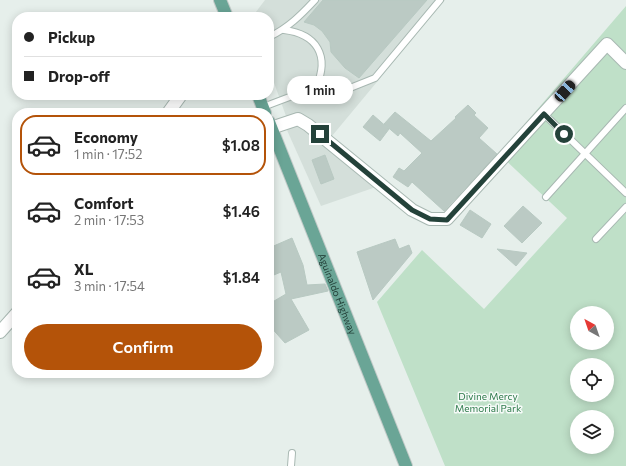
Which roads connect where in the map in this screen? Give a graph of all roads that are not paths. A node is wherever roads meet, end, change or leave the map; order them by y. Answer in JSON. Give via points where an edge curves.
{"nodes":[{"id":1,"x":220,"y":0,"type":"edge"},
{"id":2,"x":315,"y":0,"type":"edge"},
{"id":3,"x":440,"y":0,"type":"edge"},
{"id":4,"x":225,"y":12,"type":"edge"},
{"id":5,"x":284,"y":30,"type":"junction"},
{"id":6,"x":274,"y":35,"type":"edge"},
{"id":7,"x":626,"y":63,"type":"edge"},
{"id":8,"x":316,"y":87,"type":"junction"},
{"id":9,"x":269,"y":108,"type":"edge"},
{"id":10,"x":626,"y":108,"type":"edge"},
{"id":11,"x":544,"y":114,"type":"junction"},
{"id":12,"x":274,"y":124,"type":"edge"},
{"id":13,"x":274,"y":135,"type":"edge"},
{"id":14,"x":585,"y":154,"type":"junction"},
{"id":15,"x":626,"y":193,"type":"edge"},
{"id":16,"x":546,"y":197,"type":"dead end"},
{"id":17,"x":626,"y":207,"type":"edge"},
{"id":18,"x":596,"y":239,"type":"dead end"},
{"id":19,"x":12,"y":319,"type":"edge"},
{"id":20,"x":0,"y":332,"type":"edge"},
{"id":21,"x":292,"y":453,"type":"dead end"},
{"id":22,"x":291,"y":466,"type":"edge"},
{"id":23,"x":406,"y":466,"type":"edge"}],
"edges":[{"from":1,"to":4,"type":"main road"},
{"from":2,"to":5,"type":"lane"},
{"from":3,"to":8,"type":"lane","via":[[375,78],[350,88]]},
{"from":5,"to":6,"type":"lane"},
{"from":5,"to":8,"type":"lane","via":[[297,32],[309,38],[318,48],[322,74]]},
{"from":7,"to":11,"type":"street","via":[[607,44]]},
{"from":8,"to":9,"type":"lane"},
{"from":10,"to":14,"type":"lane"},
{"from":11,"to":12,"type":"street","via":[[447,220],[430,219],[412,210],[298,119]]},
{"from":11,"to":14,"type":"lane"},
{"from":13,"to":23,"type":"main road","name":"Aguinaldo Highway"},
{"from":14,"to":15,"type":"lane"},
{"from":14,"to":16,"type":"lane"},
{"from":17,"to":18,"type":"lane"},
{"from":19,"to":20,"type":"street"},
{"from":21,"to":22,"type":"lane"}]}
